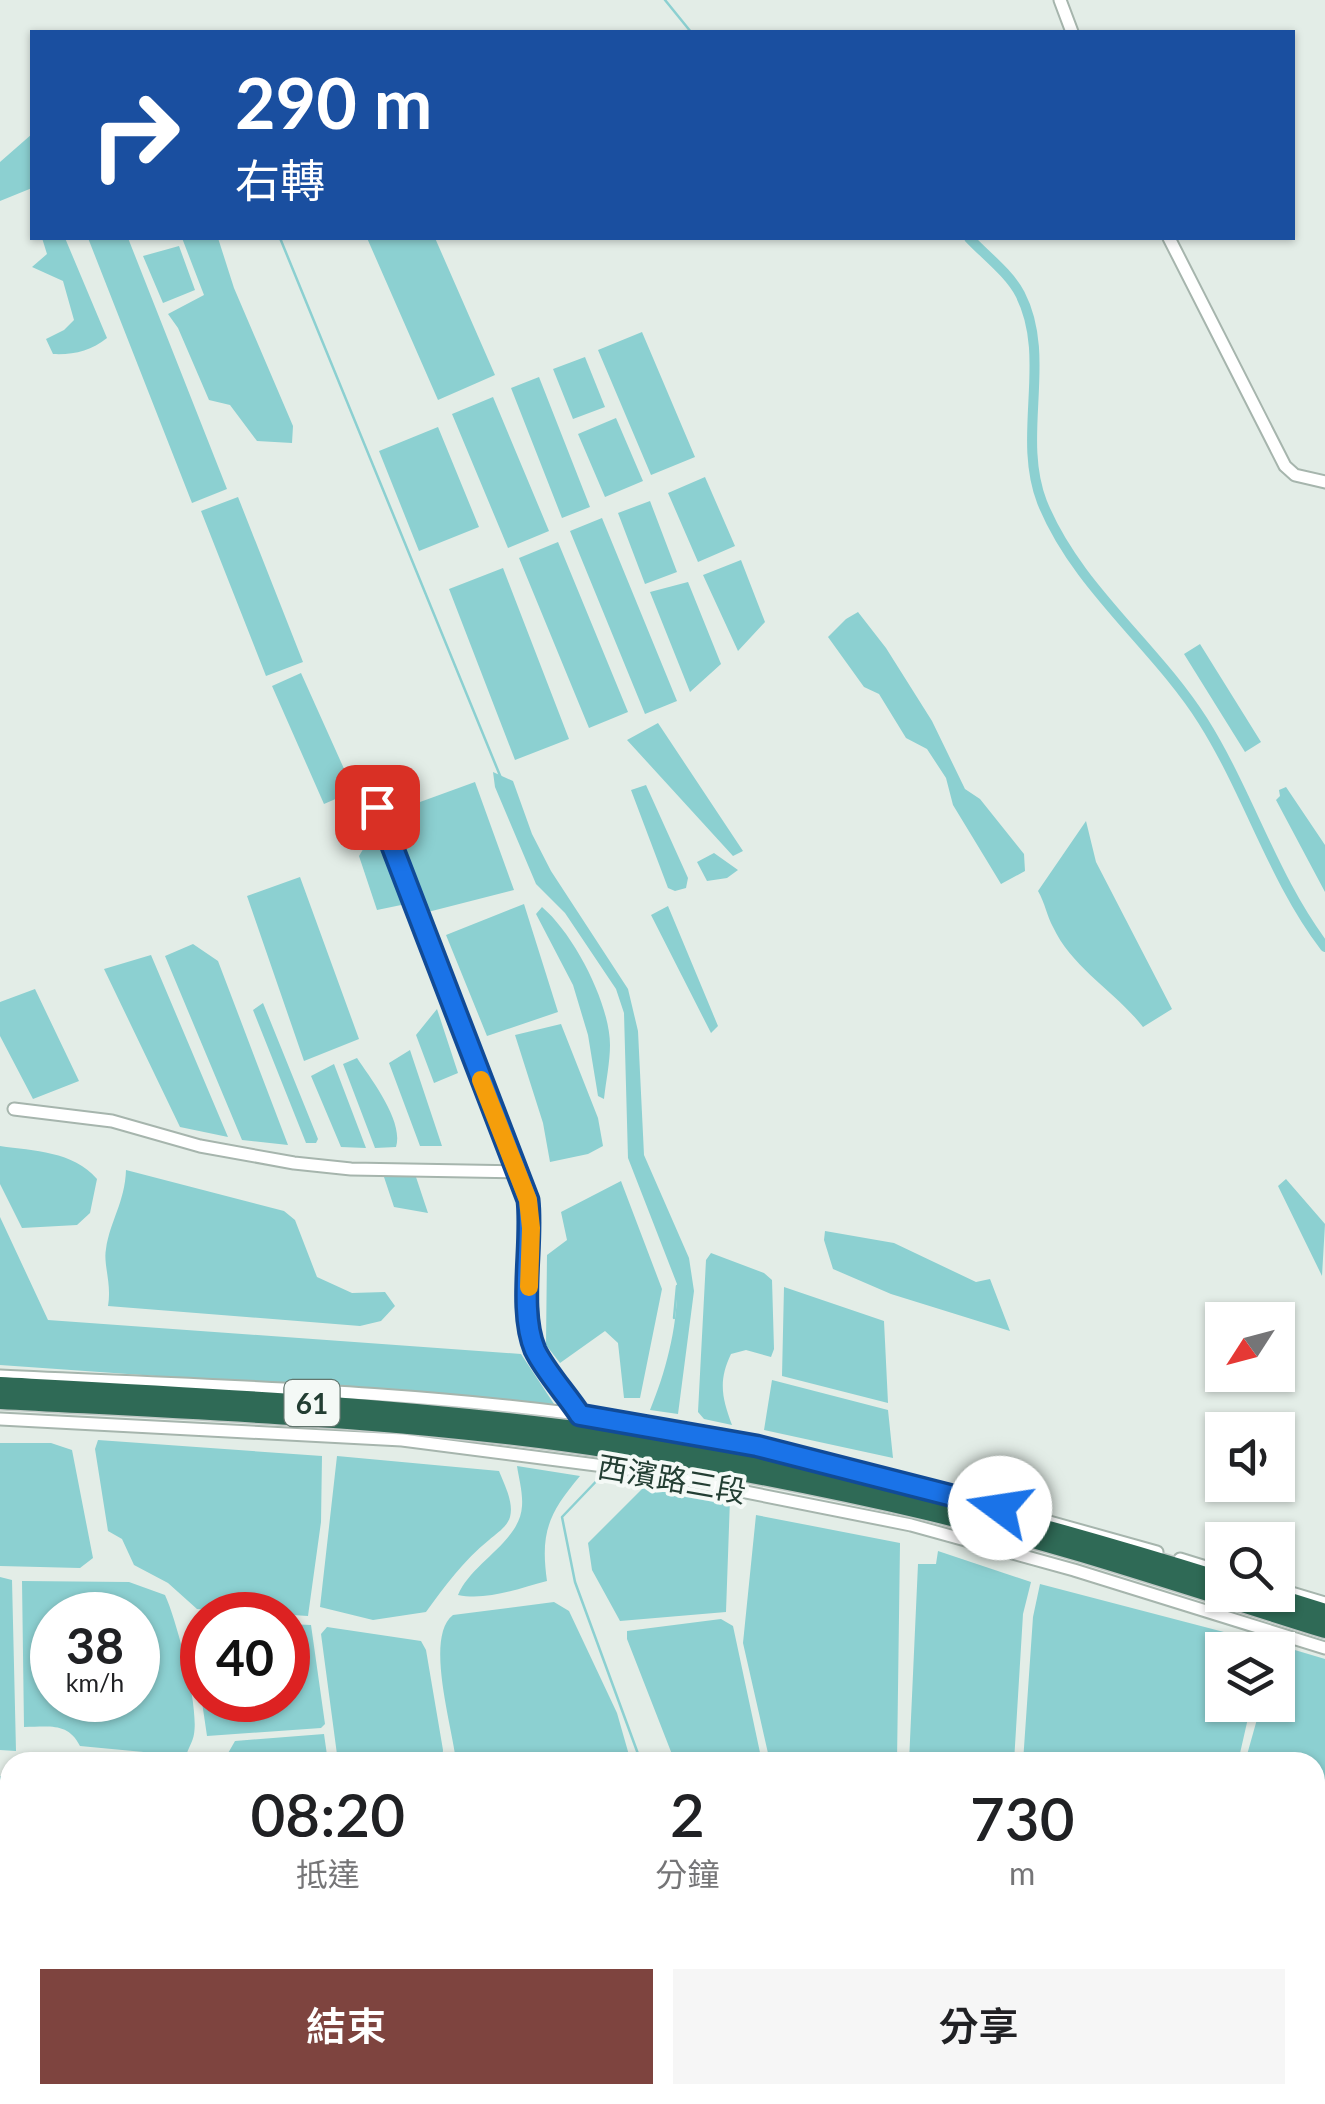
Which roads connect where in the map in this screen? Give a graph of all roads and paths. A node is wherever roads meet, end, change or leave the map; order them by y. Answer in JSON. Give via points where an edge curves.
{"nodes":[{"id":1,"x":1060,"y":0,"type":"edge"},
{"id":2,"x":1071,"y":30,"type":"edge"},
{"id":3,"x":1171,"y":240,"type":"edge"},
{"id":4,"x":1325,"y":482,"type":"edge"},
{"id":5,"x":377,"y":807,"type":"dead end"},
{"id":6,"x":14,"y":1109,"type":"dead end"},
{"id":7,"x":516,"y":1172,"type":"junction"},
{"id":8,"x":0,"y":1376,"type":"edge"},
{"id":9,"x":0,"y":1386,"type":"edge"},
{"id":10,"x":0,"y":1400,"type":"edge"},
{"id":11,"x":580,"y":1415,"type":"junction"},
{"id":12,"x":0,"y":1420,"type":"edge"},
{"id":13,"x":616,"y":1443,"type":"junction"},
{"id":14,"x":653,"y":1449,"type":"junction"},
{"id":15,"x":1205,"y":1567,"type":"edge"},
{"id":16,"x":1205,"y":1576,"type":"edge"},
{"id":17,"x":1295,"y":1593,"type":"edge"},
{"id":18,"x":1325,"y":1603,"type":"edge"},
{"id":19,"x":1295,"y":1604,"type":"edge"},
{"id":20,"x":1325,"y":1613,"type":"edge"},
{"id":21,"x":1325,"y":1629,"type":"edge"},
{"id":22,"x":1325,"y":1648,"type":"edge"}],
"edges":[{"from":1,"to":2,"type":"street"},
{"from":3,"to":4,"type":"street","via":[[1286,466]]},
{"from":5,"to":7,"type":"street"},
{"from":6,"to":7,"type":"street","via":[[112,1121],[294,1163]]},
{"from":7,"to":11,"type":"street","via":[[531,1228],[532,1338]]},
{"from":8,"to":11,"type":"street","name":"西濱路三段","via":[[404,1396]]},
{"from":9,"to":13,"type":"highway","number":"61","via":[[364,1406]]},
{"from":10,"to":13,"type":"highway","number":"61","via":[[332,1418]]},
{"from":11,"to":13,"type":"street","name":"西濱路三段"},
{"from":12,"to":13,"type":"street","name":"西濱路三段"},
{"from":13,"to":14,"type":"highway","number":"61"},
{"from":13,"to":15,"type":"street","name":"西濱路三段","via":[[672,1428],[1000,1508]]},
{"from":13,"to":22,"type":"street","name":"西濱路三段","via":[[635,1470],[911,1525]]},
{"from":14,"to":16,"type":"highway","number":"61","via":[[822,1474],[1041,1527]]},
{"from":14,"to":21,"type":"highway","number":"61","via":[[928,1512]]},
{"from":17,"to":18,"type":"street"},
{"from":19,"to":20,"type":"highway"}]}
